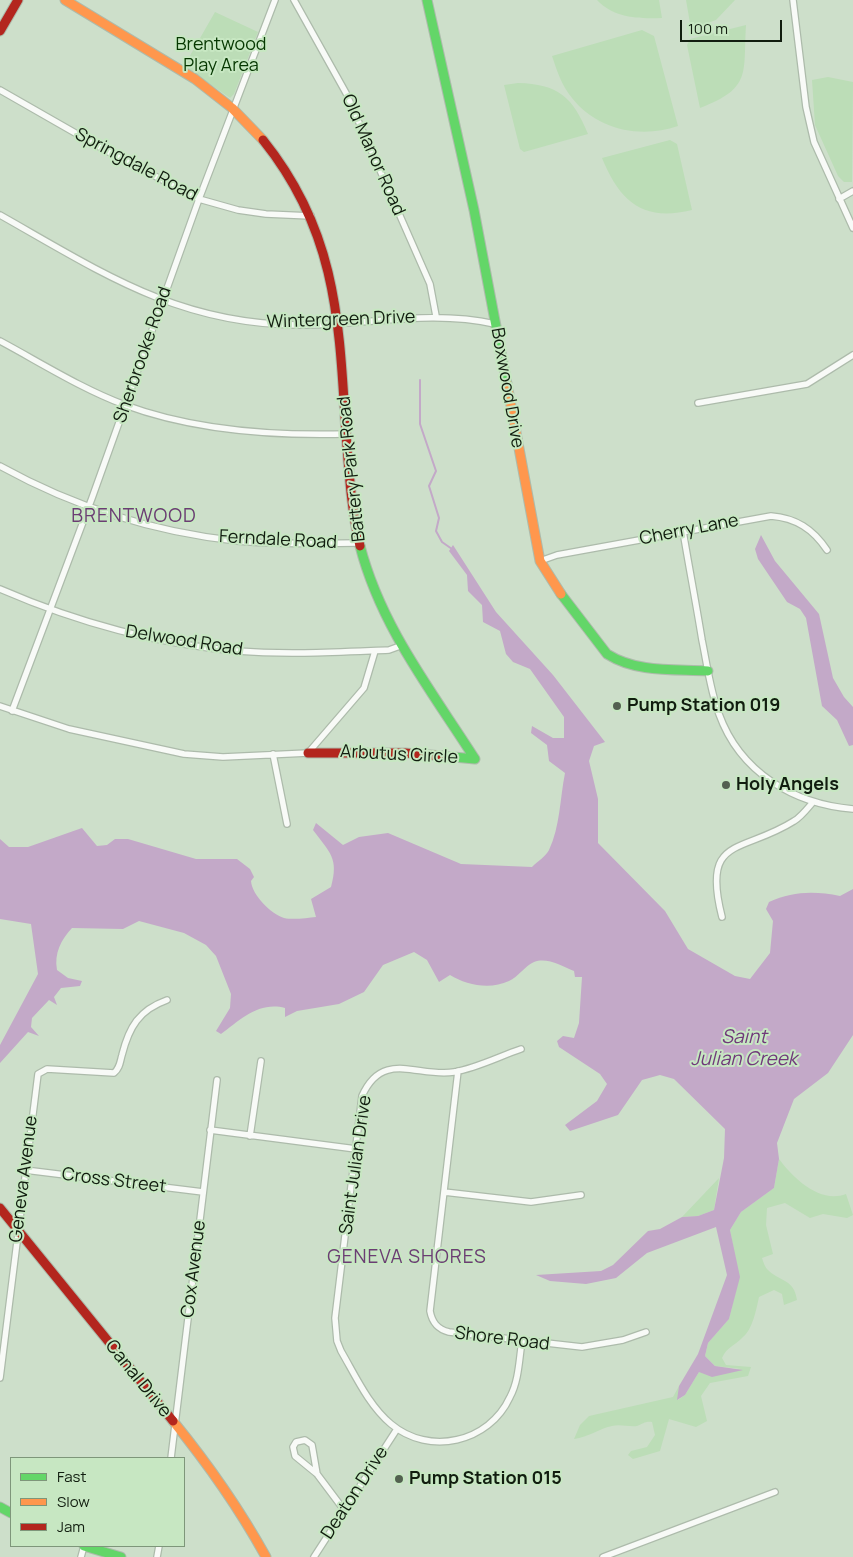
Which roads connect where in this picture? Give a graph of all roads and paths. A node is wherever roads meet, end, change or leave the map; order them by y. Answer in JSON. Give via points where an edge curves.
{"nodes":[{"id":1,"x":18,"y":0,"type":"edge"},
{"id":2,"x":65,"y":0,"type":"edge"},
{"id":3,"x":275,"y":0,"type":"edge"},
{"id":4,"x":294,"y":0,"type":"edge"},
{"id":5,"x":427,"y":0,"type":"edge"},
{"id":6,"x":793,"y":0,"type":"edge"},
{"id":7,"x":0,"y":31,"type":"edge"},
{"id":8,"x":0,"y":90,"type":"edge"},
{"id":9,"x":233,"y":107,"type":"junction"},
{"id":10,"x":853,"y":191,"type":"edge"},
{"id":11,"x":839,"y":199,"type":"junction"},
{"id":12,"x":199,"y":200,"type":"junction"},
{"id":13,"x":0,"y":214,"type":"edge"},
{"id":14,"x":311,"y":216,"type":"junction"},
{"id":15,"x":853,"y":228,"type":"edge"},
{"id":16,"x":162,"y":301,"type":"junction"},
{"id":17,"x":436,"y":316,"type":"junction"},
{"id":18,"x":337,"y":324,"type":"junction"},
{"id":19,"x":495,"y":324,"type":"junction"},
{"id":20,"x":0,"y":340,"type":"edge"},
{"id":21,"x":853,"y":355,"type":"edge"},
{"id":22,"x":698,"y":403,"type":"dead end"},
{"id":23,"x":125,"y":405,"type":"junction"},
{"id":24,"x":346,"y":434,"type":"junction"},
{"id":25,"x":0,"y":466,"type":"edge"},
{"id":26,"x":88,"y":507,"type":"junction"},
{"id":27,"x":683,"y":531,"type":"junction"},
{"id":28,"x":359,"y":543,"type":"junction"},
{"id":29,"x":827,"y":550,"type":"dead end"},
{"id":30,"x":540,"y":560,"type":"junction"},
{"id":31,"x":0,"y":589,"type":"edge"},
{"id":32,"x":49,"y":610,"type":"junction"},
{"id":33,"x":400,"y":646,"type":"junction"},
{"id":34,"x":375,"y":651,"type":"junction"},
{"id":35,"x":708,"y":671,"type":"junction"},
{"id":36,"x":0,"y":706,"type":"edge"},
{"id":37,"x":12,"y":711,"type":"junction"},
{"id":38,"x":308,"y":753,"type":"junction"},
{"id":39,"x":273,"y":754,"type":"junction"},
{"id":40,"x":813,"y":802,"type":"junction"},
{"id":41,"x":853,"y":809,"type":"edge"},
{"id":42,"x":288,"y":824,"type":"dead end"},
{"id":43,"x":722,"y":917,"type":"dead end"},
{"id":44,"x":167,"y":1000,"type":"dead end"},
{"id":45,"x":521,"y":1049,"type":"dead end"},
{"id":46,"x":261,"y":1061,"type":"dead end"},
{"id":47,"x":458,"y":1071,"type":"junction"},
{"id":48,"x":217,"y":1080,"type":"dead end"},
{"id":49,"x":210,"y":1130,"type":"junction"},
{"id":50,"x":250,"y":1136,"type":"junction"},
{"id":51,"x":356,"y":1149,"type":"junction"},
{"id":52,"x":26,"y":1170,"type":"junction"},
{"id":53,"x":203,"y":1192,"type":"junction"},
{"id":54,"x":444,"y":1192,"type":"junction"},
{"id":55,"x":581,"y":1195,"type":"dead end"},
{"id":56,"x":0,"y":1208,"type":"edge"},
{"id":57,"x":18,"y":1230,"type":"junction"},
{"id":58,"x":646,"y":1332,"type":"dead end"},
{"id":59,"x":522,"y":1341,"type":"junction"},
{"id":60,"x":0,"y":1378,"type":"edge"},
{"id":61,"x":175,"y":1425,"type":"junction"},
{"id":62,"x":398,"y":1429,"type":"junction"},
{"id":63,"x":171,"y":1457,"type":"edge"},
{"id":64,"x":317,"y":1474,"type":"junction"},
{"id":65,"x":775,"y":1492,"type":"dead end"},
{"id":66,"x":344,"y":1510,"type":"junction"},
{"id":67,"x":87,"y":1547,"type":"edge"},
{"id":68,"x":121,"y":1557,"type":"edge"},
{"id":69,"x":266,"y":1557,"type":"edge"},
{"id":70,"x":314,"y":1557,"type":"edge"},
{"id":71,"x":603,"y":1557,"type":"edge"}],
"edges":[{"from":1,"to":7,"type":"street"},
{"from":2,"to":9,"type":"street","name":"Battery Park Road","via":[[174,64]]},
{"from":3,"to":9,"type":"street","name":"Sherbrooke Road"},
{"from":4,"to":17,"type":"street","name":"Old Manor Road","via":[[346,93],[430,284]]},
{"from":5,"to":19,"type":"street","name":"Boxwood Drive","via":[[474,210]]},
{"from":6,"to":11,"type":"street","via":[[806,107],[814,142]]},
{"from":8,"to":12,"type":"street","name":"Springdale Road"},
{"from":9,"to":12,"type":"street","name":"Sherbrooke Road"},
{"from":9,"to":14,"type":"street","name":"Battery Park Road","via":[[284,166]]},
{"from":10,"to":11,"type":"street"},
{"from":11,"to":15,"type":"street"},
{"from":12,"to":14,"type":"street","name":"Springdale Road","via":[[266,214]]},
{"from":12,"to":16,"type":"street","name":"Sherbrooke Road"},
{"from":13,"to":16,"type":"street","name":"Wintergreen Drive","via":[[120,282]]},
{"from":14,"to":18,"type":"street","name":"Battery Park Road","via":[[331,278]]},
{"from":16,"to":18,"type":"street","name":"Wintergreen Drive","via":[[243,322]]},
{"from":16,"to":23,"type":"street","name":"Sherbrooke Road"},
{"from":17,"to":18,"type":"street","name":"Wintergreen Drive"},
{"from":17,"to":19,"type":"street","name":"Wintergreen Drive"},
{"from":18,"to":24,"type":"street","name":"Battery Park Road"},
{"from":19,"to":30,"type":"street","name":"Boxwood Drive"},
{"from":20,"to":23,"type":"street","via":[[56,372]]},
{"from":21,"to":22,"type":"street","via":[[807,384]]},
{"from":23,"to":24,"type":"street","via":[[226,429],[283,434]]},
{"from":23,"to":26,"type":"street","name":"Sherbrooke Road"},
{"from":24,"to":28,"type":"street","name":"Battery Park Road"},
{"from":25,"to":26,"type":"street","name":"Ferndale Road"},
{"from":26,"to":28,"type":"street","name":"Ferndale Road","via":[[138,523],[232,540]]},
{"from":26,"to":32,"type":"street","name":"Sherbrooke Road"},
{"from":27,"to":29,"type":"street","name":"Cherry Lane","via":[[761,517],[781,517],[809,529]]},
{"from":27,"to":30,"type":"street","name":"Cherry Lane"},
{"from":27,"to":35,"type":"street"},
{"from":28,"to":33,"type":"street","name":"Battery Park Road","via":[[381,611]]},
{"from":30,"to":35,"type":"street","name":"Boxwood Drive","via":[[556,589],[614,660],[627,665]]},
{"from":31,"to":32,"type":"street","name":"Delwood Road"},
{"from":32,"to":34,"type":"street","name":"Delwood Road","via":[[142,636],[209,647],[272,652]]},
{"from":32,"to":37,"type":"street","name":"Sherbrooke Road"},
{"from":33,"to":34,"type":"street"},
{"from":33,"to":38,"type":"street","name":"Arbutus Circle","via":[[475,759],[405,753]]},
{"from":34,"to":38,"type":"street","via":[[364,688]]},
{"from":35,"to":40,"type":"street","via":[[719,715],[740,753],[777,786]]},
{"from":36,"to":37,"type":"street"},
{"from":37,"to":39,"type":"street","via":[[69,729],[184,754],[223,757]]},
{"from":38,"to":39,"type":"street"},
{"from":39,"to":42,"type":"street"},
{"from":40,"to":41,"type":"street"},
{"from":40,"to":43,"type":"street","via":[[794,821],[735,847],[722,858],[715,886]]},
{"from":44,"to":52,"type":"street","name":"Geneva Avenue","via":[[153,1005],[136,1019],[128,1033],[117,1070],[110,1073],[47,1069],[38,1074]]},
{"from":45,"to":47,"type":"street","name":"Saint Julian Drive"},
{"from":46,"to":50,"type":"street"},
{"from":47,"to":51,"type":"street","name":"Saint Julian Drive","via":[[395,1068],[375,1077],[362,1096]]},
{"from":47,"to":54,"type":"street","name":"Shore Road"},
{"from":48,"to":49,"type":"street","name":"Cox Avenue"},
{"from":49,"to":50,"type":"street"},
{"from":49,"to":53,"type":"street","name":"Cox Avenue"},
{"from":50,"to":51,"type":"street"},
{"from":51,"to":62,"type":"street","name":"Saint Julian Drive","via":[[335,1328],[341,1351],[360,1382],[381,1414]]},
{"from":52,"to":53,"type":"street","name":"Cross Street"},
{"from":52,"to":57,"type":"street","name":"Geneva Avenue"},
{"from":53,"to":61,"type":"street","name":"Cox Avenue"},
{"from":54,"to":55,"type":"street","via":[[531,1202]]},
{"from":54,"to":59,"type":"street","name":"Shore Road","via":[[430,1311],[433,1322],[448,1332]]},
{"from":56,"to":57,"type":"street","name":"Canal Drive"},
{"from":57,"to":60,"type":"street","name":"Geneva Avenue"},
{"from":57,"to":61,"type":"street","name":"Canal Drive"},
{"from":58,"to":59,"type":"street","name":"Shore Road","via":[[623,1340],[582,1347]]},
{"from":59,"to":62,"type":"street","name":"Saint Julian Drive","via":[[511,1397],[499,1415],[481,1431],[442,1442],[425,1440]]},
{"from":61,"to":63,"type":"street","name":"Cox Avenue"},
{"from":61,"to":69,"type":"street","name":"Canal Drive","via":[[228,1491]]},
{"from":62,"to":66,"type":"street","name":"Deaton Drive"},
{"from":64,"to":64,"type":"street","via":[[295,1456],[293,1447],[296,1442],[304,1440],[312,1445]]},
{"from":64,"to":66,"type":"street"},
{"from":65,"to":71,"type":"street"},
{"from":66,"to":70,"type":"street","name":"Deaton Drive"},
{"from":67,"to":68,"type":"street"}]}
